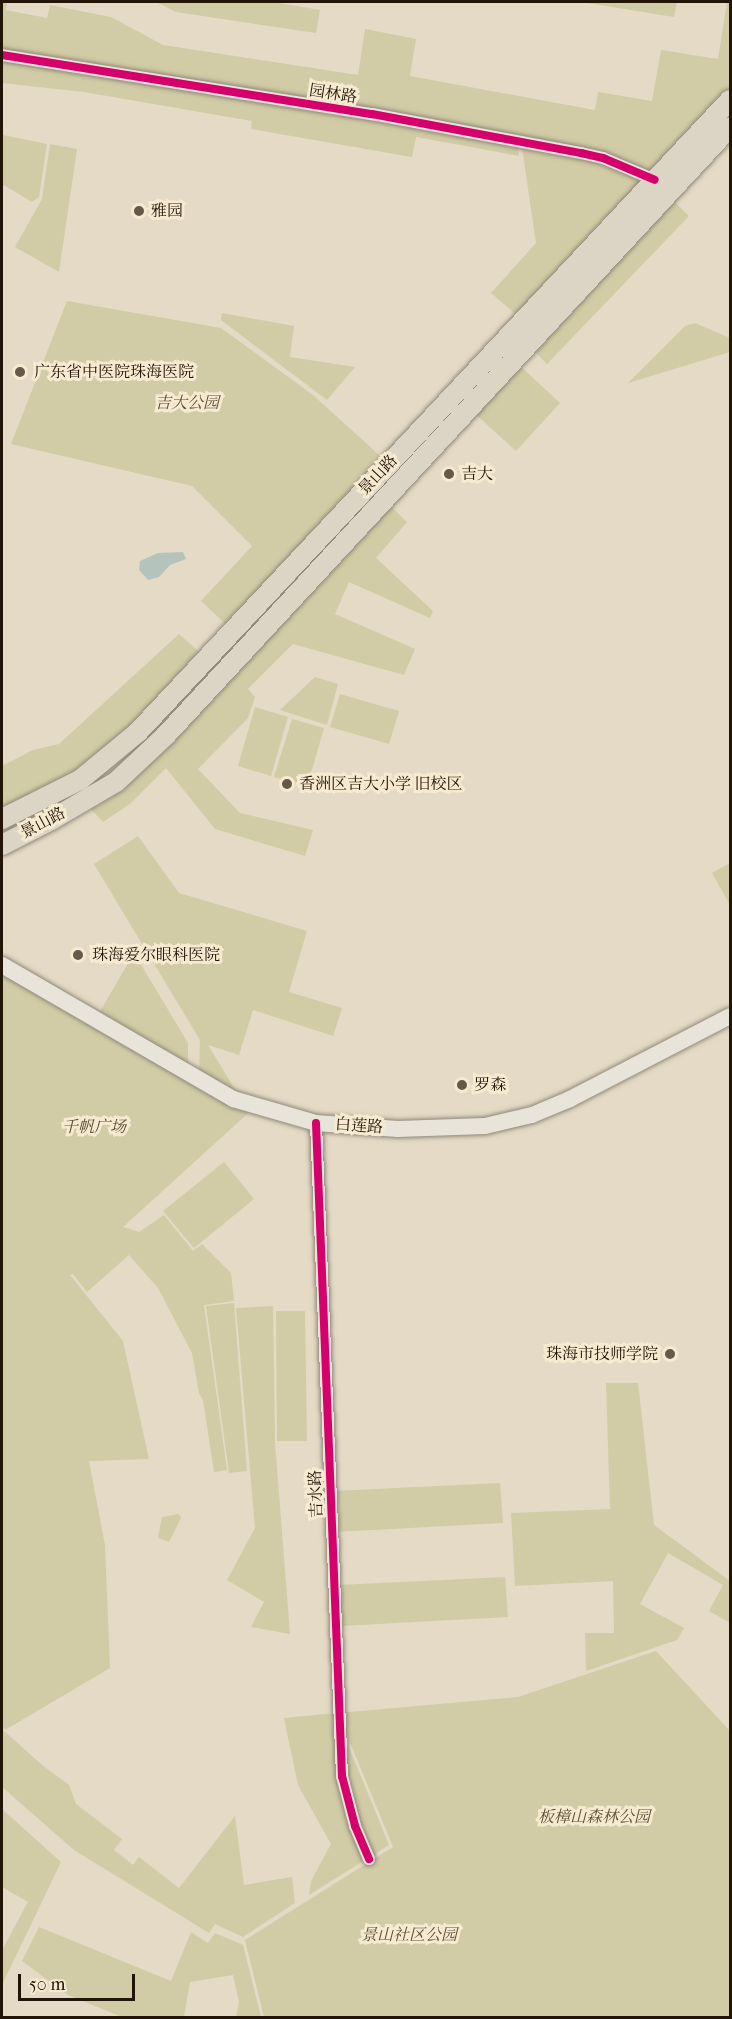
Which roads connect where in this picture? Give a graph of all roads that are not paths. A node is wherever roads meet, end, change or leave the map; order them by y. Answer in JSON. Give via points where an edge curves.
{"nodes":[{"id":1,"x":2,"y":55,"type":"edge"},
{"id":2,"x":730,"y":100,"type":"edge"},
{"id":3,"x":730,"y":127,"type":"edge"},
{"id":4,"x":655,"y":180,"type":"junction"},
{"id":5,"x":2,"y":819,"type":"edge"},
{"id":6,"x":2,"y":844,"type":"edge"},
{"id":7,"x":2,"y":965,"type":"edge"},
{"id":8,"x":730,"y":1016,"type":"edge"},
{"id":9,"x":316,"y":1123,"type":"junction"},
{"id":10,"x":369,"y":1860,"type":"dead end"}],
"edges":[{"from":1,"to":4,"type":"street","name":"园林路","via":[[372,114],[558,149],[603,158]]},
{"from":2,"to":4,"type":"main road","name":"景山路"},
{"from":3,"to":6,"type":"main road","name":"景山路","via":[[166,735],[116,782]]},
{"from":4,"to":5,"type":"main road","name":"景山路","via":[[138,732],[80,780]]},
{"from":7,"to":9,"type":"main road","name":"白莲路","via":[[233,1099]]},
{"from":8,"to":9,"type":"main road","name":"白莲路","via":[[532,1115],[485,1126],[398,1129]]},
{"from":9,"to":10,"type":"street","name":"吉水路","via":[[342,1776]]}]}
